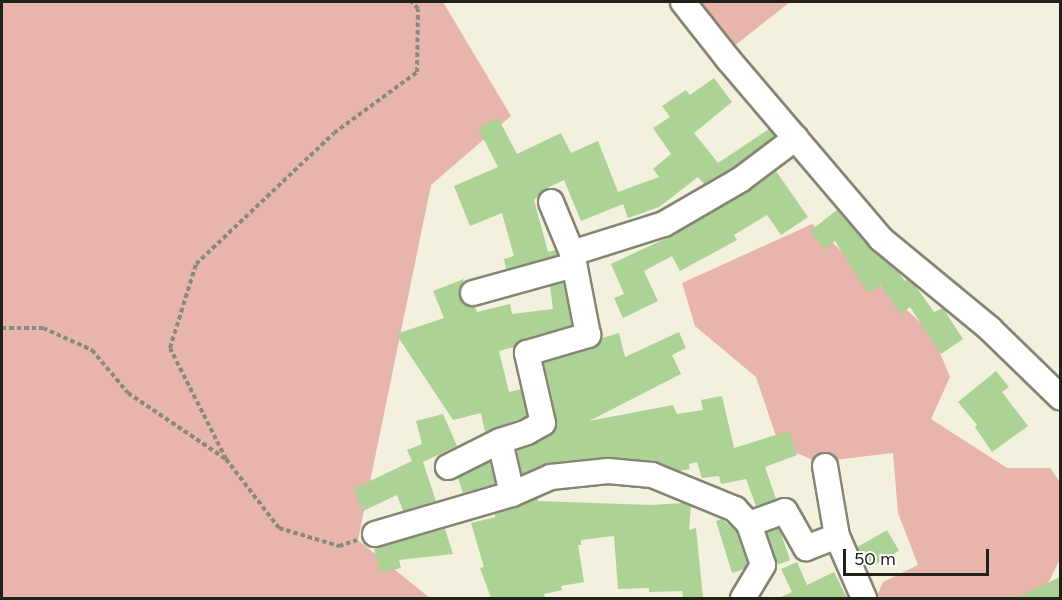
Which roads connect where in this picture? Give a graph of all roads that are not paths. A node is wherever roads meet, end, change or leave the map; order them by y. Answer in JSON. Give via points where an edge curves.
{"nodes":[{"id":1,"x":683,"y":2,"type":"edge"},
{"id":2,"x":796,"y":138,"type":"junction"},
{"id":3,"x":551,"y":202,"type":"dead end"},
{"id":4,"x":573,"y":259,"type":"junction"},
{"id":5,"x":473,"y":293,"type":"dead end"},
{"id":6,"x":1060,"y":397,"type":"edge"},
{"id":7,"x":500,"y":441,"type":"junction"},
{"id":8,"x":825,"y":466,"type":"dead end"},
{"id":9,"x":448,"y":467,"type":"dead end"},
{"id":10,"x":512,"y":494,"type":"junction"},
{"id":11,"x":749,"y":524,"type":"junction"},
{"id":12,"x":375,"y":534,"type":"road end"},
{"id":13,"x":837,"y":536,"type":"junction"},
{"id":14,"x":743,"y":598,"type":"edge"},
{"id":15,"x":862,"y":598,"type":"edge"}],
"edges":[{"from":1,"to":2,"type":"street"},
{"from":2,"to":4,"type":"street","via":[[740,180],[664,224]]},
{"from":2,"to":6,"type":"street","via":[[881,239],[990,329]]},
{"from":3,"to":4,"type":"street"},
{"from":4,"to":5,"type":"street"},
{"from":4,"to":7,"type":"street","via":[[588,335],[527,353],[543,423]]},
{"from":7,"to":9,"type":"street"},
{"from":7,"to":10,"type":"street"},
{"from":8,"to":13,"type":"street"},
{"from":10,"to":11,"type":"street","via":[[551,477],[608,471],[652,475],[735,509]]},
{"from":10,"to":12,"type":"street"},
{"from":11,"to":13,"type":"street","via":[[785,510],[806,548]]},
{"from":11,"to":14,"type":"street","via":[[763,565]]},
{"from":13,"to":15,"type":"street"}]}
